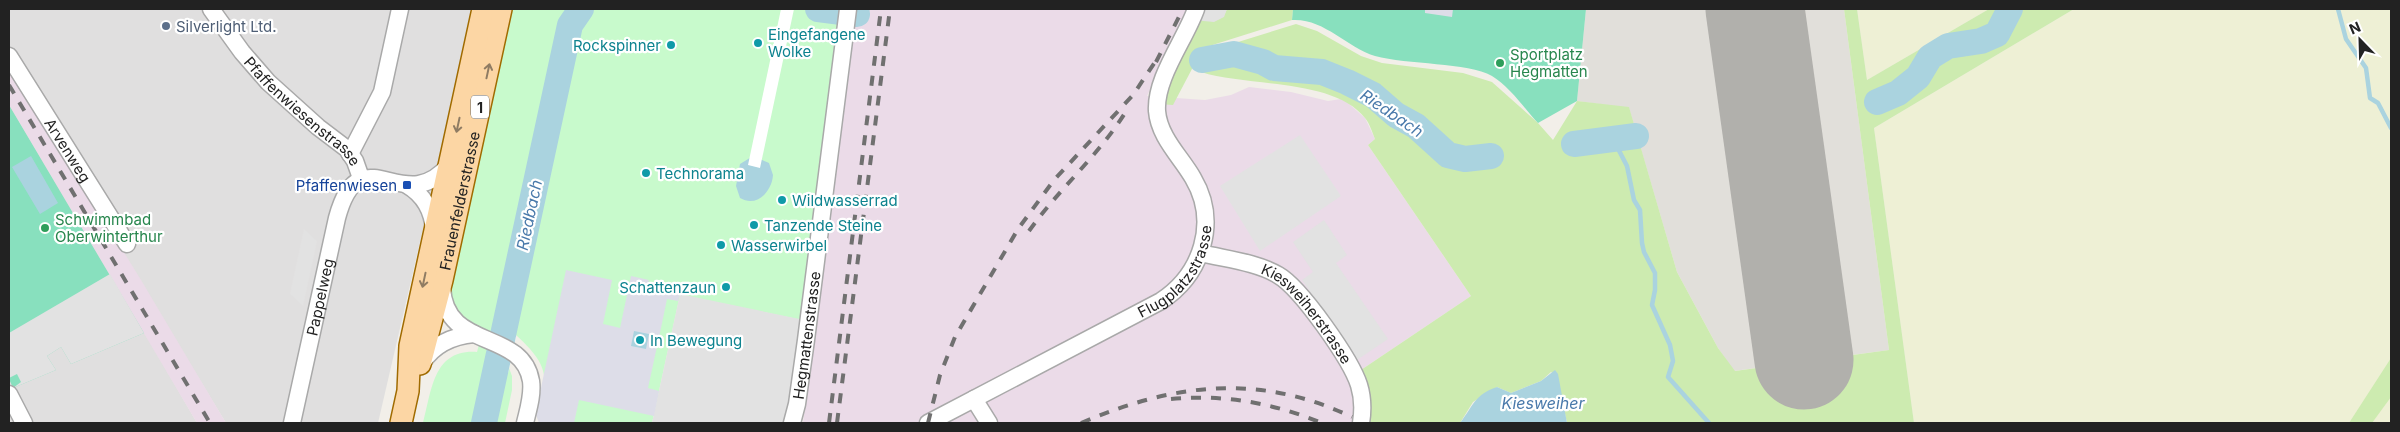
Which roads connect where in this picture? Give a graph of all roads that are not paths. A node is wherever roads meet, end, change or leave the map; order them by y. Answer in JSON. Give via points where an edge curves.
{"nodes":[{"id":1,"x":212,"y":9,"type":"edge"},
{"id":2,"x":400,"y":9,"type":"edge"},
{"id":3,"x":483,"y":9,"type":"edge"},
{"id":4,"x":501,"y":9,"type":"edge"},
{"id":5,"x":848,"y":9,"type":"edge"},
{"id":6,"x":1196,"y":9,"type":"edge"},
{"id":7,"x":9,"y":56,"type":"edge"},
{"id":8,"x":350,"y":154,"type":"junction"},
{"id":9,"x":449,"y":165,"type":"junction"},
{"id":10,"x":361,"y":178,"type":"junction"},
{"id":11,"x":407,"y":185,"type":"junction"},
{"id":12,"x":434,"y":232,"type":"junction"},
{"id":13,"x":127,"y":244,"type":"dead end"},
{"id":14,"x":1201,"y":253,"type":"junction"},
{"id":15,"x":442,"y":280,"type":"junction"},
{"id":16,"x":482,"y":337,"type":"junction"},
{"id":17,"x":418,"y":370,"type":"junction"},
{"id":18,"x":408,"y":391,"type":"junction"},
{"id":19,"x":9,"y":394,"type":"edge"},
{"id":20,"x":974,"y":399,"type":"junction"},
{"id":21,"x":986,"y":420,"type":"edge"},
{"id":22,"x":24,"y":423,"type":"edge"},
{"id":23,"x":292,"y":423,"type":"edge"},
{"id":24,"x":401,"y":423,"type":"edge"},
{"id":25,"x":525,"y":423,"type":"edge"},
{"id":26,"x":792,"y":423,"type":"edge"},
{"id":27,"x":928,"y":423,"type":"edge"},
{"id":28,"x":1361,"y":423,"type":"edge"}],
"edges":[{"from":1,"to":8,"type":"street","name":"Pfaffenwiesenstrasse","via":[[268,82]]},
{"from":2,"to":8,"type":"street","via":[[382,92]]},
{"from":3,"to":9,"type":"main road","name":"Frauenfelderstrasse","number":"1","one_way":true},
{"from":15,"to":4,"type":"main road","name":"Frauenfelderstrasse","number":"1","one_way":true},
{"from":5,"to":26,"type":"street","name":"Hegmattenstrasse","via":[[806,340]]},
{"from":6,"to":14,"type":"street","name":"Flugplatzstrasse","via":[[1161,85],[1157,110],[1163,133],[1190,172],[1201,195],[1205,224]]},
{"from":7,"to":13,"type":"street","name":"Arvenweg"},
{"from":8,"to":10,"type":"street","name":"Pfaffenwiesenstrasse"},
{"from":9,"to":11,"type":"street","name":"Pfaffenwiesenstrasse","via":[[427,182]]},
{"from":9,"to":12,"type":"main road","name":"Frauenfelderstrasse","number":"1"},
{"from":10,"to":11,"type":"street","name":"Pfaffenwiesenstrasse"},
{"from":10,"to":23,"type":"street","name":"Pappelweg","via":[[349,187],[340,208]]},
{"from":11,"to":12,"type":"street","via":[[424,200]]},
{"from":12,"to":18,"type":"main road","name":"Frauenfelderstrasse","number":"1","one_way":true,"via":[[410,346]]},
{"from":14,"to":20,"type":"street","name":"Flugplatzstrasse","via":[[1183,283],[1161,301]]},
{"from":14,"to":28,"type":"street","name":"Kiesweiherstrasse","via":[[1268,270],[1298,290],[1357,378],[1362,396]]},
{"from":15,"to":16,"type":"street","via":[[444,300],[452,318]]},
{"from":15,"to":17,"type":"main road","name":"Frauenfelderstrasse","number":"1"},
{"from":16,"to":17,"type":"street","via":[[459,336],[441,343]]},
{"from":16,"to":25,"type":"street","via":[[512,353],[526,369],[531,381]]},
{"from":17,"to":18,"type":"main road","name":"Frauenfelderstrasse","number":"1"},
{"from":18,"to":24,"type":"main road","name":"Frauenfelderstrasse","number":"1"},
{"from":19,"to":22,"type":"street"},
{"from":20,"to":21,"type":"street"},
{"from":20,"to":27,"type":"street","name":"Flugplatzstrasse"}]}
